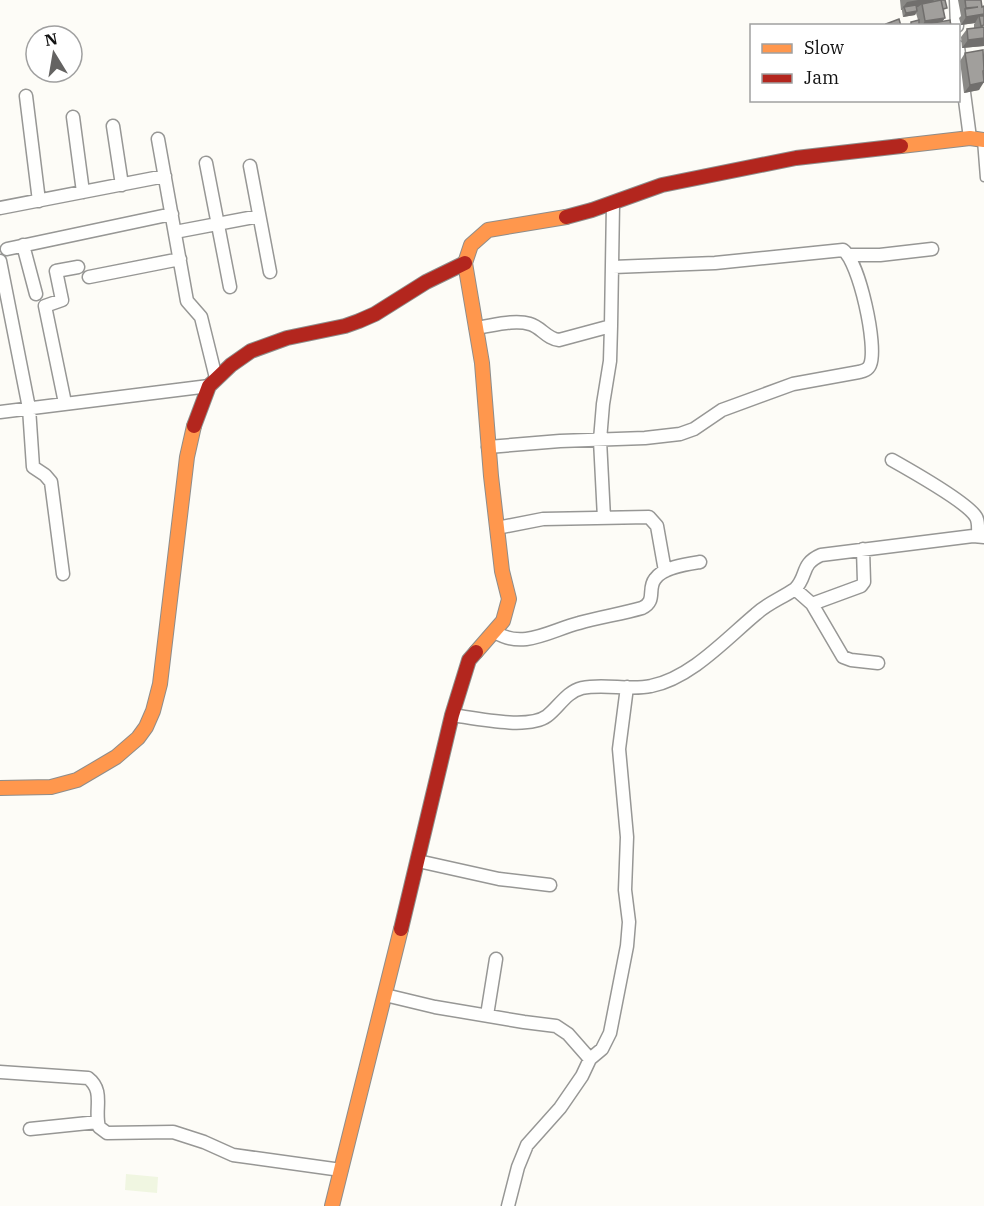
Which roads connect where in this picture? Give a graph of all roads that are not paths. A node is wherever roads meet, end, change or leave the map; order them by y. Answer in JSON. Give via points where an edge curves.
{"nodes":[{"id":1,"x":956,"y":0,"type":"edge"},
{"id":2,"x":957,"y":24,"type":"edge"},
{"id":3,"x":963,"y":58,"type":"edge"},
{"id":4,"x":26,"y":96,"type":"dead end"},
{"id":5,"x":73,"y":117,"type":"dead end"},
{"id":6,"x":113,"y":126,"type":"dead end"},
{"id":7,"x":978,"y":139,"type":"edge"},
{"id":8,"x":158,"y":140,"type":"dead end"},
{"id":9,"x":206,"y":163,"type":"dead end"},
{"id":10,"x":250,"y":166,"type":"dead end"},
{"id":11,"x":165,"y":176,"type":"junction"},
{"id":12,"x":984,"y":178,"type":"edge"},
{"id":13,"x":122,"y":185,"type":"junction"},
{"id":14,"x":83,"y":192,"type":"junction"},
{"id":15,"x":39,"y":201,"type":"junction"},
{"id":16,"x":613,"y":204,"type":"junction"},
{"id":17,"x":0,"y":208,"type":"edge"},
{"id":18,"x":172,"y":214,"type":"junction"},
{"id":19,"x":259,"y":216,"type":"junction"},
{"id":20,"x":218,"y":224,"type":"junction"},
{"id":21,"x":175,"y":232,"type":"junction"},
{"id":22,"x":23,"y":245,"type":"junction"},
{"id":23,"x":7,"y":249,"type":"dead end"},
{"id":24,"x":932,"y":249,"type":"dead end"},
{"id":25,"x":849,"y":255,"type":"junction"},
{"id":26,"x":180,"y":259,"type":"junction"},
{"id":27,"x":0,"y":261,"type":"edge"},
{"id":28,"x":465,"y":263,"type":"junction"},
{"id":29,"x":78,"y":267,"type":"dead end"},
{"id":30,"x":613,"y":267,"type":"junction"},
{"id":31,"x":270,"y":272,"type":"dead end"},
{"id":32,"x":89,"y":277,"type":"dead end"},
{"id":33,"x":230,"y":287,"type":"dead end"},
{"id":34,"x":36,"y":294,"type":"dead end"},
{"id":35,"x":611,"y":326,"type":"junction"},
{"id":36,"x":476,"y":328,"type":"junction"},
{"id":37,"x":213,"y":382,"type":"junction"},
{"id":38,"x":65,"y":403,"type":"junction"},
{"id":39,"x":29,"y":408,"type":"junction"},
{"id":40,"x":0,"y":412,"type":"edge"},
{"id":41,"x":600,"y":440,"type":"junction"},
{"id":42,"x":489,"y":447,"type":"junction"},
{"id":43,"x":892,"y":460,"type":"dead end"},
{"id":44,"x":604,"y":518,"type":"junction"},
{"id":45,"x":497,"y":528,"type":"junction"},
{"id":46,"x":981,"y":536,"type":"edge"},
{"id":47,"x":863,"y":549,"type":"junction"},
{"id":48,"x":700,"y":562,"type":"dead end"},
{"id":49,"x":665,"y":571,"type":"junction"},
{"id":50,"x":63,"y":574,"type":"dead end"},
{"id":51,"x":795,"y":589,"type":"junction"},
{"id":52,"x":812,"y":604,"type":"junction"},
{"id":53,"x":495,"y":632,"type":"junction"},
{"id":54,"x":878,"y":663,"type":"dead end"},
{"id":55,"x":627,"y":687,"type":"junction"},
{"id":56,"x":452,"y":715,"type":"junction"},
{"id":57,"x":0,"y":788,"type":"edge"},
{"id":58,"x":418,"y":861,"type":"junction"},
{"id":59,"x":550,"y":885,"type":"dead end"},
{"id":60,"x":496,"y":959,"type":"dead end"},
{"id":61,"x":385,"y":995,"type":"junction"},
{"id":62,"x":487,"y":1015,"type":"junction"},
{"id":63,"x":590,"y":1059,"type":"junction"},
{"id":64,"x":0,"y":1072,"type":"edge"},
{"id":65,"x":98,"y":1122,"type":"junction"},
{"id":66,"x":30,"y":1129,"type":"dead end"},
{"id":67,"x":341,"y":1170,"type":"junction"},
{"id":68,"x":332,"y":1206,"type":"edge"},
{"id":69,"x":508,"y":1206,"type":"edge"}],
"edges":[{"from":1,"to":2,"type":"street"},
{"from":3,"to":7,"type":"street"},
{"from":4,"to":15,"type":"street"},
{"from":5,"to":14,"type":"street"},
{"from":6,"to":13,"type":"street"},
{"from":7,"to":12,"type":"lane"},
{"from":7,"to":16,"type":"street","via":[[796,158],[662,185]]},
{"from":8,"to":11,"type":"street"},
{"from":9,"to":20,"type":"street"},
{"from":10,"to":19,"type":"street"},
{"from":11,"to":13,"type":"street"},
{"from":11,"to":18,"type":"street"},
{"from":13,"to":14,"type":"street"},
{"from":14,"to":15,"type":"street"},
{"from":15,"to":17,"type":"street"},
{"from":16,"to":28,"type":"street","via":[[488,230],[471,245]]},
{"from":16,"to":30,"type":"street"},
{"from":18,"to":21,"type":"street"},
{"from":18,"to":22,"type":"street"},
{"from":19,"to":20,"type":"street"},
{"from":19,"to":31,"type":"street"},
{"from":20,"to":21,"type":"street"},
{"from":20,"to":33,"type":"street"},
{"from":21,"to":26,"type":"street"},
{"from":22,"to":23,"type":"street"},
{"from":22,"to":34,"type":"street"},
{"from":24,"to":25,"type":"street"},
{"from":25,"to":30,"type":"street","via":[[841,249],[715,263]]},
{"from":25,"to":41,"type":"street","via":[[870,324],[872,348],[868,368],[793,384],[722,410],[680,434]]},
{"from":26,"to":32,"type":"street"},
{"from":26,"to":37,"type":"street","via":[[187,301],[201,317]]},
{"from":27,"to":39,"type":"street"},
{"from":28,"to":36,"type":"street"},
{"from":28,"to":37,"type":"street","via":[[359,321],[251,351]]},
{"from":29,"to":38,"type":"street","via":[[56,271],[62,300],[45,306]]},
{"from":30,"to":35,"type":"street"},
{"from":35,"to":36,"type":"street","via":[[559,340],[525,323]]},
{"from":35,"to":41,"type":"street"},
{"from":36,"to":42,"type":"street"},
{"from":37,"to":38,"type":"street"},
{"from":37,"to":57,"type":"street","via":[[192,430],[160,684],[146,727],[123,752],[84,776],[50,787]]},
{"from":38,"to":39,"type":"street"},
{"from":39,"to":40,"type":"street"},
{"from":39,"to":50,"type":"street","via":[[33,467],[51,482]]},
{"from":41,"to":42,"type":"street"},
{"from":41,"to":44,"type":"street"},
{"from":42,"to":45,"type":"street"},
{"from":43,"to":46,"type":"street","via":[[970,510]]},
{"from":44,"to":45,"type":"street","via":[[543,519]]},
{"from":44,"to":49,"type":"street","via":[[653,519]]},
{"from":45,"to":53,"type":"street","via":[[509,600],[506,615]]},
{"from":46,"to":47,"type":"street"},
{"from":47,"to":51,"type":"street","via":[[816,557],[807,564]]},
{"from":47,"to":52,"type":"street","via":[[861,586]]},
{"from":48,"to":49,"type":"street"},
{"from":49,"to":53,"type":"street","via":[[656,577],[651,599],[642,608],[572,624],[535,638],[502,637]]},
{"from":51,"to":52,"type":"street"},
{"from":51,"to":55,"type":"street","via":[[757,613],[690,668],[659,684]]},
{"from":52,"to":54,"type":"street","via":[[843,657]]},
{"from":53,"to":56,"type":"street","via":[[470,660]]},
{"from":55,"to":56,"type":"street","via":[[576,690],[546,717],[524,723]]},
{"from":55,"to":63,"type":"street","via":[[619,749],[627,837],[627,946],[610,1033],[602,1049]]},
{"from":56,"to":58,"type":"street"},
{"from":58,"to":59,"type":"street","via":[[499,879]]},
{"from":58,"to":61,"type":"street"},
{"from":60,"to":62,"type":"street"},
{"from":61,"to":62,"type":"street"},
{"from":61,"to":67,"type":"street"},
{"from":62,"to":63,"type":"street","via":[[556,1026]]},
{"from":63,"to":69,"type":"street","via":[[560,1108],[527,1145]]},
{"from":64,"to":65,"type":"street","via":[[88,1078],[98,1093]]},
{"from":65,"to":66,"type":"street"},
{"from":65,"to":67,"type":"street","via":[[100,1130],[107,1133],[173,1132],[232,1155]]},
{"from":67,"to":68,"type":"street"}]}
